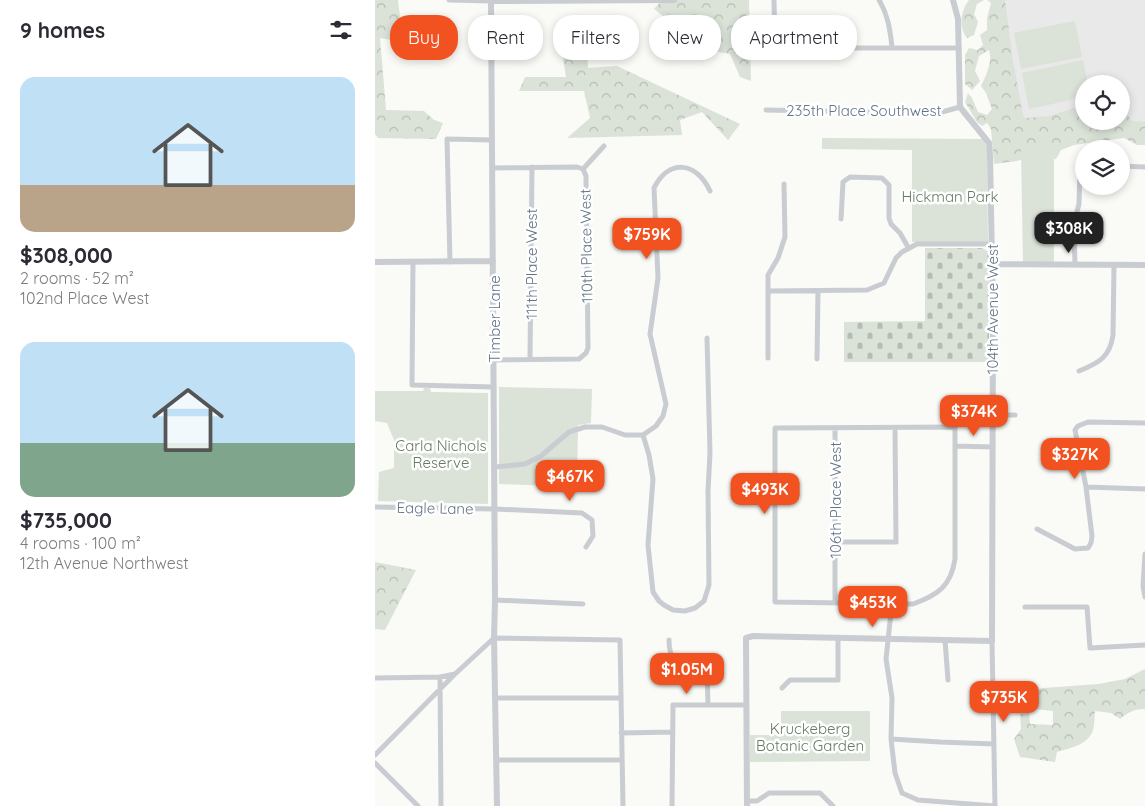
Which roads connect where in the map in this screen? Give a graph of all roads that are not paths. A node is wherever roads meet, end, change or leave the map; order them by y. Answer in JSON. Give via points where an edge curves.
{"nodes":[{"id":1,"x":449,"y":0,"type":"edge"},
{"id":2,"x":674,"y":0,"type":"edge"},
{"id":3,"x":774,"y":0,"type":"edge"},
{"id":4,"x":879,"y":0,"type":"edge"},
{"id":5,"x":953,"y":0,"type":"edge"},
{"id":6,"x":491,"y":1,"type":"edge"},
{"id":7,"x":892,"y":47,"type":"junction"},
{"id":8,"x":959,"y":48,"type":"junction"},
{"id":9,"x":961,"y":107,"type":"junction"},
{"id":10,"x":766,"y":110,"type":"dead end"},
{"id":11,"x":492,"y":140,"type":"junction"},
{"id":12,"x":604,"y":146,"type":"dead end"},
{"id":13,"x":1130,"y":166,"type":"edge"},
{"id":14,"x":1145,"y":166,"type":"edge"},
{"id":15,"x":493,"y":168,"type":"junction"},
{"id":16,"x":532,"y":168,"type":"junction"},
{"id":17,"x":583,"y":170,"type":"junction"},
{"id":18,"x":784,"y":184,"type":"dead end"},
{"id":19,"x":710,"y":191,"type":"dead end"},
{"id":20,"x":1080,"y":195,"type":"edge"},
{"id":21,"x":841,"y":219,"type":"dead end"},
{"id":22,"x":991,"y":244,"type":"junction"},
{"id":23,"x":908,"y":247,"type":"junction"},
{"id":24,"x":493,"y":261,"type":"junction"},
{"id":25,"x":375,"y":262,"type":"edge"},
{"id":26,"x":413,"y":262,"type":"junction"},
{"id":27,"x":450,"y":262,"type":"junction"},
{"id":28,"x":992,"y":264,"type":"junction"},
{"id":29,"x":1075,"y":265,"type":"junction"},
{"id":30,"x":1114,"y":265,"type":"junction"},
{"id":31,"x":1145,"y":265,"type":"edge"},
{"id":32,"x":768,"y":291,"type":"junction"},
{"id":33,"x":818,"y":291,"type":"junction"},
{"id":34,"x":707,"y":338,"type":"dead end"},
{"id":35,"x":768,"y":358,"type":"dead end"},
{"id":36,"x":817,"y":359,"type":"dead end"},
{"id":37,"x":494,"y":360,"type":"junction"},
{"id":38,"x":530,"y":360,"type":"junction"},
{"id":39,"x":1079,"y":371,"type":"dead end"},
{"id":40,"x":494,"y":387,"type":"junction"},
{"id":41,"x":993,"y":415,"type":"junction"},
{"id":42,"x":1015,"y":415,"type":"dead end"},
{"id":43,"x":1145,"y":423,"type":"edge"},
{"id":44,"x":835,"y":428,"type":"junction"},
{"id":45,"x":895,"y":428,"type":"junction"},
{"id":46,"x":643,"y":435,"type":"junction"},
{"id":47,"x":955,"y":446,"type":"junction"},
{"id":48,"x":993,"y":447,"type":"junction"},
{"id":49,"x":495,"y":467,"type":"junction"},
{"id":50,"x":1086,"y":488,"type":"junction"},
{"id":51,"x":1145,"y":489,"type":"edge"},
{"id":52,"x":375,"y":507,"type":"edge"},
{"id":53,"x":495,"y":509,"type":"junction"},
{"id":54,"x":1037,"y":529,"type":"dead end"},
{"id":55,"x":835,"y":542,"type":"junction"},
{"id":56,"x":586,"y":547,"type":"dead end"},
{"id":57,"x":1145,"y":554,"type":"edge"},
{"id":58,"x":1145,"y":597,"type":"edge"},
{"id":59,"x":495,"y":600,"type":"junction"},
{"id":60,"x":835,"y":603,"type":"junction"},
{"id":61,"x":892,"y":603,"type":"junction"},
{"id":62,"x":583,"y":604,"type":"dead end"},
{"id":63,"x":1025,"y":607,"type":"dead end"},
{"id":64,"x":494,"y":638,"type":"junction"},
{"id":65,"x":838,"y":638,"type":"junction"},
{"id":66,"x":889,"y":639,"type":"junction"},
{"id":67,"x":669,"y":640,"type":"dead end"},
{"id":68,"x":945,"y":640,"type":"junction"},
{"id":69,"x":992,"y":641,"type":"junction"},
{"id":70,"x":1145,"y":645,"type":"edge"},
{"id":71,"x":455,"y":674,"type":"junction"},
{"id":72,"x":440,"y":677,"type":"junction"},
{"id":73,"x":375,"y":678,"type":"edge"},
{"id":74,"x":948,"y":680,"type":"dead end"},
{"id":75,"x":781,"y":688,"type":"dead end"},
{"id":76,"x":440,"y":689,"type":"junction"},
{"id":77,"x":495,"y":698,"type":"junction"},
{"id":78,"x":621,"y":698,"type":"junction"},
{"id":79,"x":708,"y":705,"type":"junction"},
{"id":80,"x":746,"y":705,"type":"junction"},
{"id":81,"x":673,"y":732,"type":"junction"},
{"id":82,"x":621,"y":733,"type":"junction"},
{"id":83,"x":891,"y":738,"type":"junction"},
{"id":84,"x":994,"y":744,"type":"junction"},
{"id":85,"x":375,"y":755,"type":"edge"},
{"id":86,"x":496,"y":760,"type":"junction"},
{"id":87,"x":622,"y":760,"type":"junction"},
{"id":88,"x":375,"y":763,"type":"edge"},
{"id":89,"x":747,"y":804,"type":"edge"},
{"id":90,"x":419,"y":806,"type":"edge"},
{"id":91,"x":441,"y":806,"type":"edge"},
{"id":92,"x":497,"y":806,"type":"edge"},
{"id":93,"x":623,"y":806,"type":"edge"},
{"id":94,"x":672,"y":806,"type":"edge"},
{"id":95,"x":833,"y":806,"type":"edge"},
{"id":96,"x":995,"y":806,"type":"edge"}],
"edges":[{"from":1,"to":6,"type":"street"},
{"from":2,"to":6,"type":"street"},
{"from":3,"to":7,"type":"street","via":[[775,48]]},
{"from":4,"to":7,"type":"street","via":[[887,14]]},
{"from":5,"to":8,"type":"street","via":[[958,19]]},
{"from":6,"to":11,"type":"street","name":"Timber Lane"},
{"from":7,"to":8,"type":"street"},
{"from":8,"to":9,"type":"street"},
{"from":9,"to":10,"type":"street","name":"235th Place Southwest","via":[[920,113]]},
{"from":9,"to":22,"type":"street","name":"104th Avenue West","via":[[989,143]]},
{"from":11,"to":15,"type":"street","name":"Timber Lane"},
{"from":11,"to":27,"type":"street","via":[[447,139]]},
{"from":12,"to":17,"type":"street","name":"110th Place West"},
{"from":13,"to":14,"type":"street"},
{"from":15,"to":16,"type":"street"},
{"from":15,"to":24,"type":"street","name":"Timber Lane"},
{"from":16,"to":17,"type":"street","via":[[577,167]]},
{"from":16,"to":38,"type":"street","name":"111th Place West"},
{"from":17,"to":38,"type":"street","name":"110th Place West","via":[[588,348],[579,359]]},
{"from":18,"to":32,"type":"street","via":[[785,237],[768,274]]},
{"from":19,"to":46,"type":"street","via":[[705,179],[688,168],[668,171],[654,188],[658,278],[650,334],[666,404],[656,426]]},
{"from":20,"to":29,"type":"street","via":[[1074,222]]},
{"from":21,"to":23,"type":"street","via":[[843,182],[850,177],[882,178],[889,185],[891,224]]},
{"from":22,"to":23,"type":"street","via":[[917,244]]},
{"from":22,"to":28,"type":"street","name":"104th Avenue West"},
{"from":23,"to":33,"type":"street","via":[[896,258],[884,283],[877,287]]},
{"from":24,"to":27,"type":"street"},
{"from":24,"to":37,"type":"street","name":"Timber Lane"},
{"from":25,"to":26,"type":"street"},
{"from":26,"to":27,"type":"street"},
{"from":26,"to":40,"type":"street","via":[[412,385]]},
{"from":28,"to":29,"type":"street"},
{"from":28,"to":41,"type":"street","name":"104th Avenue West"},
{"from":29,"to":30,"type":"street"},
{"from":30,"to":31,"type":"street"},
{"from":30,"to":39,"type":"street","via":[[1112,346],[1101,360]]},
{"from":32,"to":33,"type":"street"},
{"from":32,"to":35,"type":"street"},
{"from":33,"to":36,"type":"street"},
{"from":34,"to":46,"type":"street","via":[[709,584],[704,601],[685,611],[664,605],[653,592],[648,545],[653,478]]},
{"from":37,"to":38,"type":"street"},
{"from":37,"to":40,"type":"street","name":"Timber Lane"},
{"from":40,"to":49,"type":"street","name":"Timber Lane"},
{"from":41,"to":42,"type":"street"},
{"from":41,"to":48,"type":"street","name":"104th Avenue West"},
{"from":43,"to":50,"type":"street","via":[[1088,422],[1078,426],[1075,435]]},
{"from":44,"to":45,"type":"street"},
{"from":44,"to":55,"type":"street","name":"106th Place West"},
{"from":44,"to":60,"type":"street","via":[[775,428],[775,602]]},
{"from":45,"to":47,"type":"street","via":[[955,427]]},
{"from":45,"to":55,"type":"street","via":[[896,542]]},
{"from":46,"to":49,"type":"street","via":[[585,427],[569,432],[541,456],[525,464]]},
{"from":47,"to":48,"type":"street"},
{"from":47,"to":61,"type":"street","via":[[953,572],[940,591],[928,599],[913,604]]},
{"from":48,"to":69,"type":"street","name":"104th Avenue West"},
{"from":49,"to":53,"type":"street","name":"Timber Lane"},
{"from":50,"to":51,"type":"street"},
{"from":50,"to":54,"type":"street","via":[[1092,536],[1088,548],[1075,549]]},
{"from":52,"to":53,"type":"street","name":"Eagle Lane"},
{"from":53,"to":56,"type":"street","name":"Eagle Lane","via":[[582,513],[592,520],[593,536]]},
{"from":53,"to":59,"type":"street","name":"Timber Lane"},
{"from":55,"to":60,"type":"street","name":"106th Place West"},
{"from":57,"to":58,"type":"street"},
{"from":59,"to":62,"type":"street"},
{"from":59,"to":64,"type":"street","name":"Timber Lane"},
{"from":60,"to":61,"type":"street"},
{"from":61,"to":66,"type":"street"},
{"from":63,"to":70,"type":"street","via":[[1087,607],[1090,648]]},
{"from":64,"to":71,"type":"street"},
{"from":64,"to":77,"type":"street","name":"Timber Lane"},
{"from":64,"to":78,"type":"street","via":[[620,640]]},
{"from":65,"to":66,"type":"street"},
{"from":65,"to":75,"type":"street","via":[[837,680],[790,680]]},
{"from":65,"to":80,"type":"street","via":[[745,638]]},
{"from":66,"to":68,"type":"street"},
{"from":66,"to":83,"type":"street","via":[[886,659],[892,698]]},
{"from":67,"to":79,"type":"street","via":[[673,658],[699,663],[707,669]]},
{"from":68,"to":69,"type":"street"},
{"from":68,"to":74,"type":"street"},
{"from":69,"to":84,"type":"street"},
{"from":71,"to":72,"type":"street"},
{"from":71,"to":76,"type":"street"},
{"from":72,"to":73,"type":"street"},
{"from":72,"to":76,"type":"street"},
{"from":76,"to":85,"type":"street"},
{"from":76,"to":91,"type":"street"},
{"from":77,"to":78,"type":"street"},
{"from":77,"to":86,"type":"street","name":"Timber Lane"},
{"from":78,"to":82,"type":"street"},
{"from":79,"to":80,"type":"street"},
{"from":79,"to":81,"type":"street","via":[[673,705]]},
{"from":80,"to":89,"type":"street"},
{"from":81,"to":82,"type":"street"},
{"from":81,"to":94,"type":"street"},
{"from":82,"to":87,"type":"street"},
{"from":83,"to":84,"type":"street"},
{"from":83,"to":96,"type":"street","via":[[895,773],[902,793],[918,800]]},
{"from":84,"to":96,"type":"street"},
{"from":86,"to":87,"type":"street"},
{"from":86,"to":92,"type":"street","name":"Timber Lane"},
{"from":87,"to":93,"type":"street"},
{"from":88,"to":90,"type":"street"},
{"from":89,"to":95,"type":"street","via":[[769,793],[820,793]]}]}
